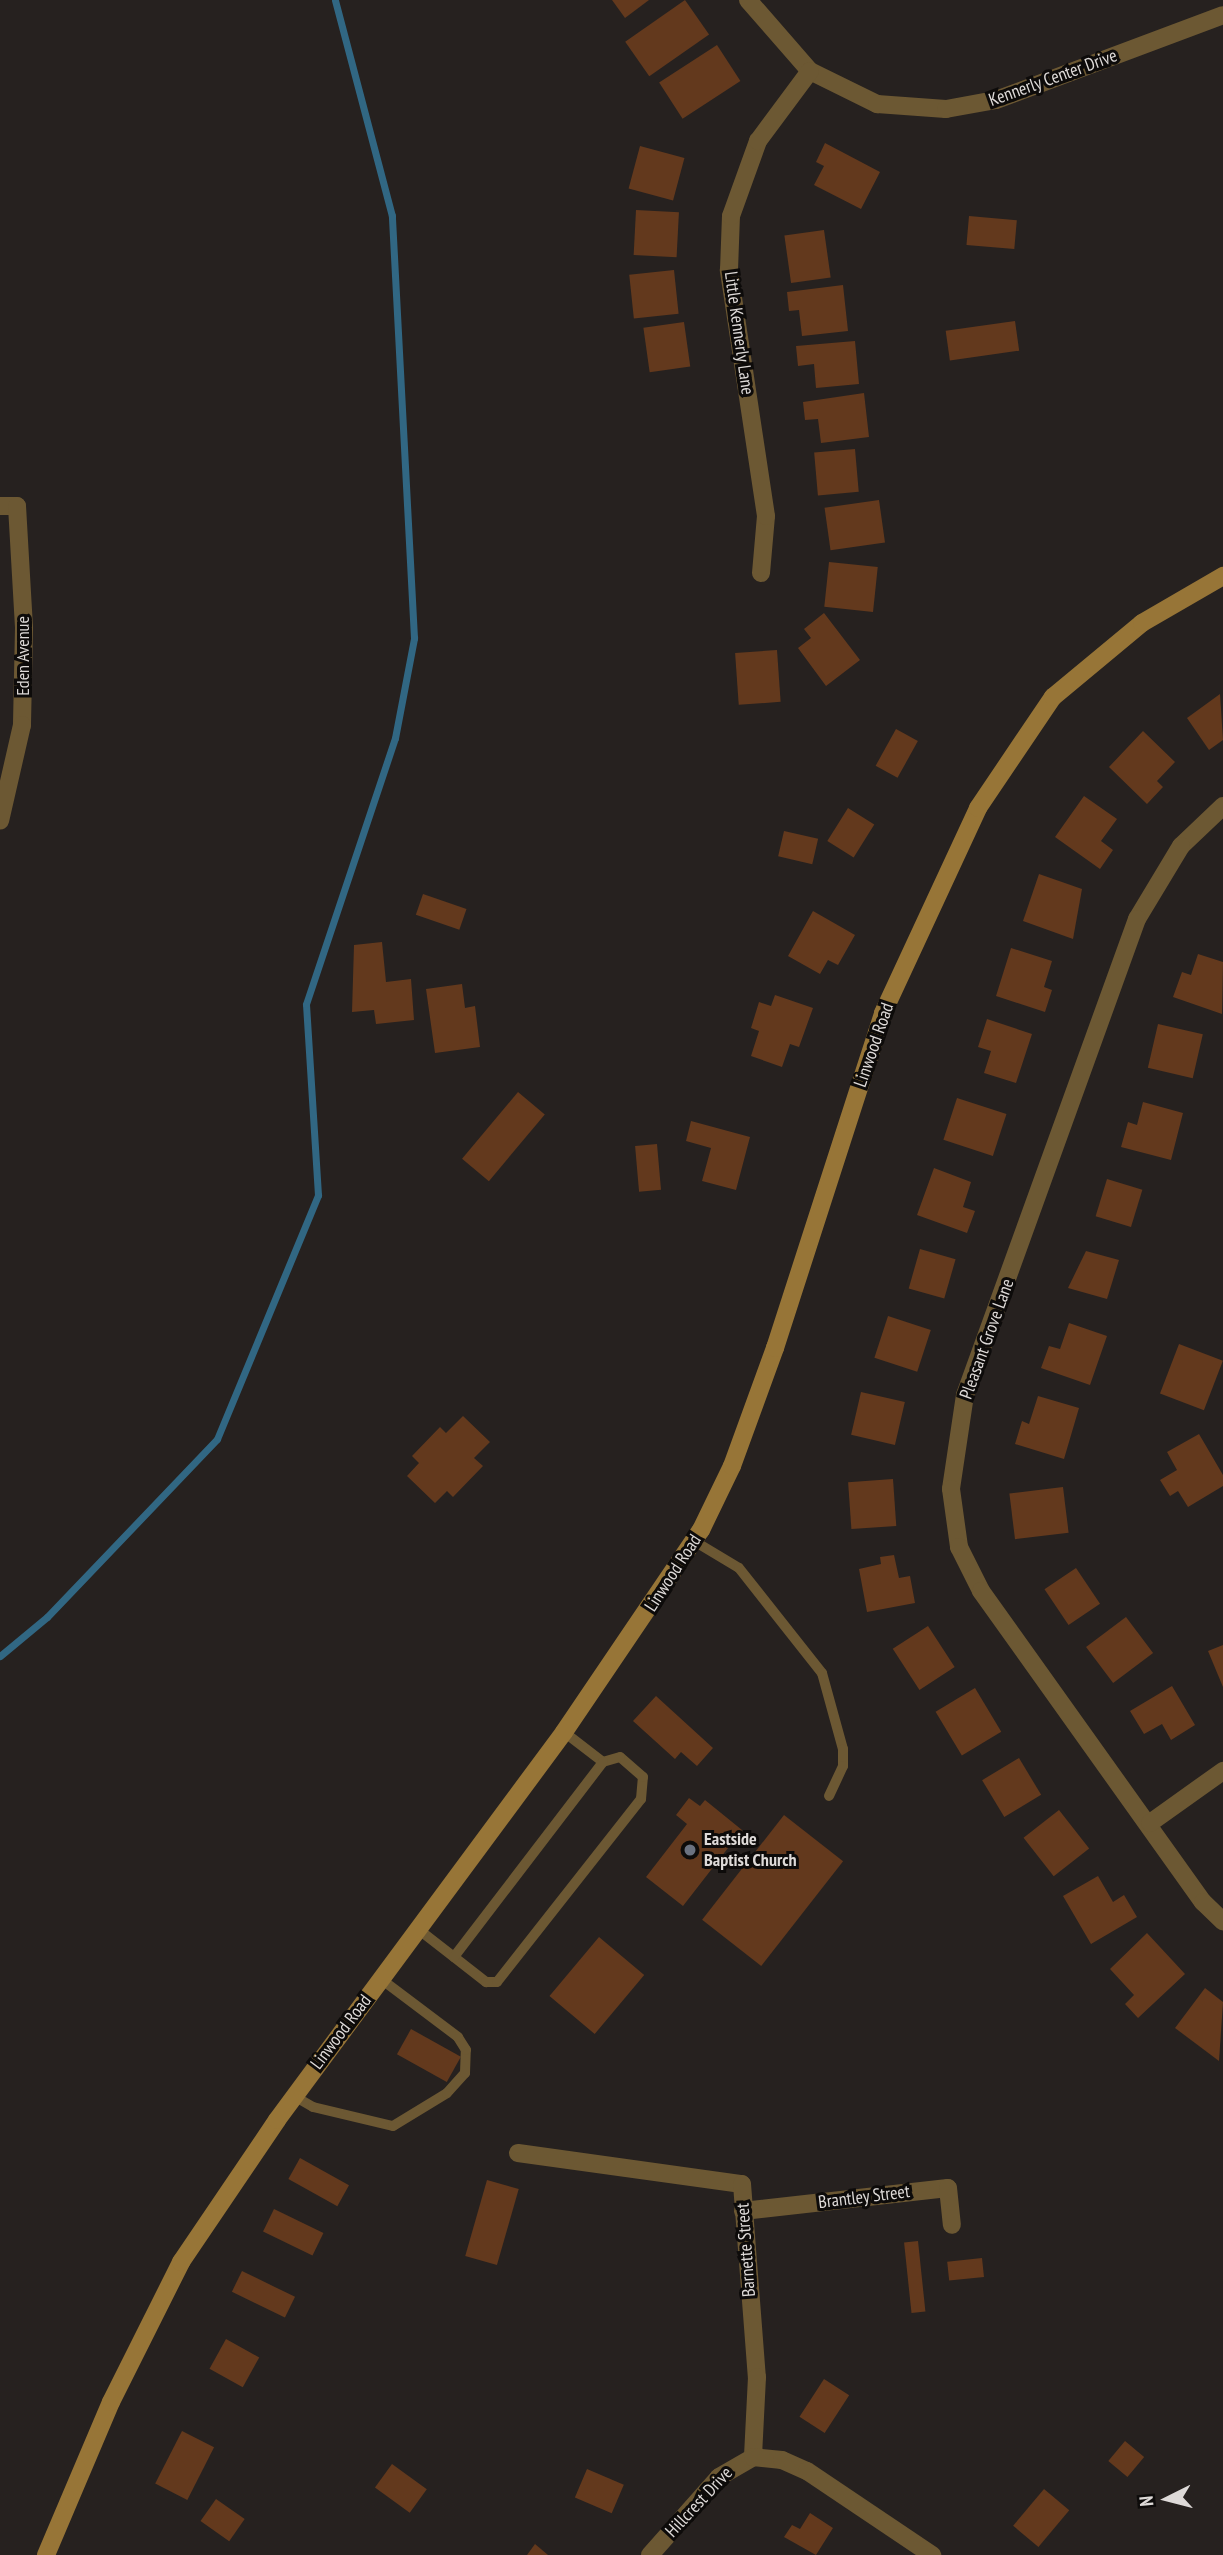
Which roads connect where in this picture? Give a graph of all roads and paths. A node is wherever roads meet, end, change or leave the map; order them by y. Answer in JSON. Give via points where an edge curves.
{"nodes":[{"id":1,"x":748,"y":0,"type":"edge"},
{"id":2,"x":1223,"y":15,"type":"edge"},
{"id":3,"x":810,"y":71,"type":"junction"},
{"id":4,"x":0,"y":506,"type":"edge"},
{"id":5,"x":761,"y":573,"type":"dead end"},
{"id":6,"x":1223,"y":576,"type":"edge"},
{"id":7,"x":1223,"y":806,"type":"edge"},
{"id":8,"x":0,"y":821,"type":"edge"},
{"id":9,"x":694,"y":1541,"type":"junction"},
{"id":10,"x":564,"y":1732,"type":"junction"},
{"id":11,"x":603,"y":1762,"type":"junction"},
{"id":12,"x":1223,"y":1771,"type":"edge"},
{"id":13,"x":830,"y":1796,"type":"dead end"},
{"id":14,"x":1150,"y":1823,"type":"junction"},
{"id":15,"x":1223,"y":1921,"type":"edge"},
{"id":16,"x":418,"y":1929,"type":"junction"},
{"id":17,"x":454,"y":1957,"type":"junction"},
{"id":18,"x":382,"y":1979,"type":"junction"},
{"id":19,"x":294,"y":2096,"type":"junction"},
{"id":20,"x":518,"y":2153,"type":"dead end"},
{"id":21,"x":743,"y":2211,"type":"junction"},
{"id":22,"x":952,"y":2225,"type":"dead end"},
{"id":23,"x":753,"y":2457,"type":"junction"},
{"id":24,"x":46,"y":2555,"type":"edge"},
{"id":25,"x":650,"y":2555,"type":"edge"},
{"id":26,"x":932,"y":2555,"type":"edge"}],
"edges":[{"from":1,"to":3,"type":"street","name":"Kennerly Center Drive"},
{"from":2,"to":3,"type":"street","name":"Kennerly Center Drive","via":[[996,100],[946,109],[877,104]]},
{"from":3,"to":5,"type":"street","name":"Little Kennerly Lane","via":[[758,141],[731,216],[729,270],[766,516]]},
{"from":4,"to":8,"type":"street","name":"Eden Avenue","via":[[17,506],[24,628],[22,725]]},
{"from":6,"to":9,"type":"street","name":"Linwood Road","via":[[1142,623],[1053,697],[978,807],[883,1013],[775,1348],[732,1466]]},
{"from":7,"to":14,"type":"street","name":"Pleasant Grove Lane","via":[[1181,846],[1137,919],[965,1395],[951,1469],[959,1548],[981,1591]]},
{"from":9,"to":10,"type":"street","name":"Linwood Road"},
{"from":9,"to":13,"type":"lane","via":[[739,1567],[822,1673],[844,1749],[843,1766]]},
{"from":10,"to":11,"type":"lane"},
{"from":10,"to":16,"type":"street","name":"Linwood Road"},
{"from":11,"to":17,"type":"lane"},
{"from":11,"to":17,"type":"lane","via":[[620,1757],[643,1777],[642,1799],[504,1976],[486,1982]]},
{"from":12,"to":14,"type":"street"},
{"from":14,"to":15,"type":"street","name":"Pleasant Grove Lane"},
{"from":16,"to":17,"type":"lane"},
{"from":16,"to":18,"type":"street","name":"Linwood Road"},
{"from":18,"to":19,"type":"street","name":"Linwood Road"},
{"from":18,"to":19,"type":"lane","via":[[458,2038],[467,2050],[465,2073],[447,2093],[393,2126],[313,2107]]},
{"from":19,"to":24,"type":"street","name":"Linwood Road","via":[[181,2262],[154,2311]]},
{"from":20,"to":21,"type":"street","name":"Barnette Street","via":[[742,2184]]},
{"from":21,"to":22,"type":"street","name":"Brantley Street","via":[[948,2188]]},
{"from":21,"to":23,"type":"street","name":"Barnette Street","via":[[757,2377]]},
{"from":23,"to":25,"type":"street","name":"Hillcrest Drive","via":[[719,2477]]},
{"from":23,"to":26,"type":"street","via":[[782,2460],[807,2471]]}]}
